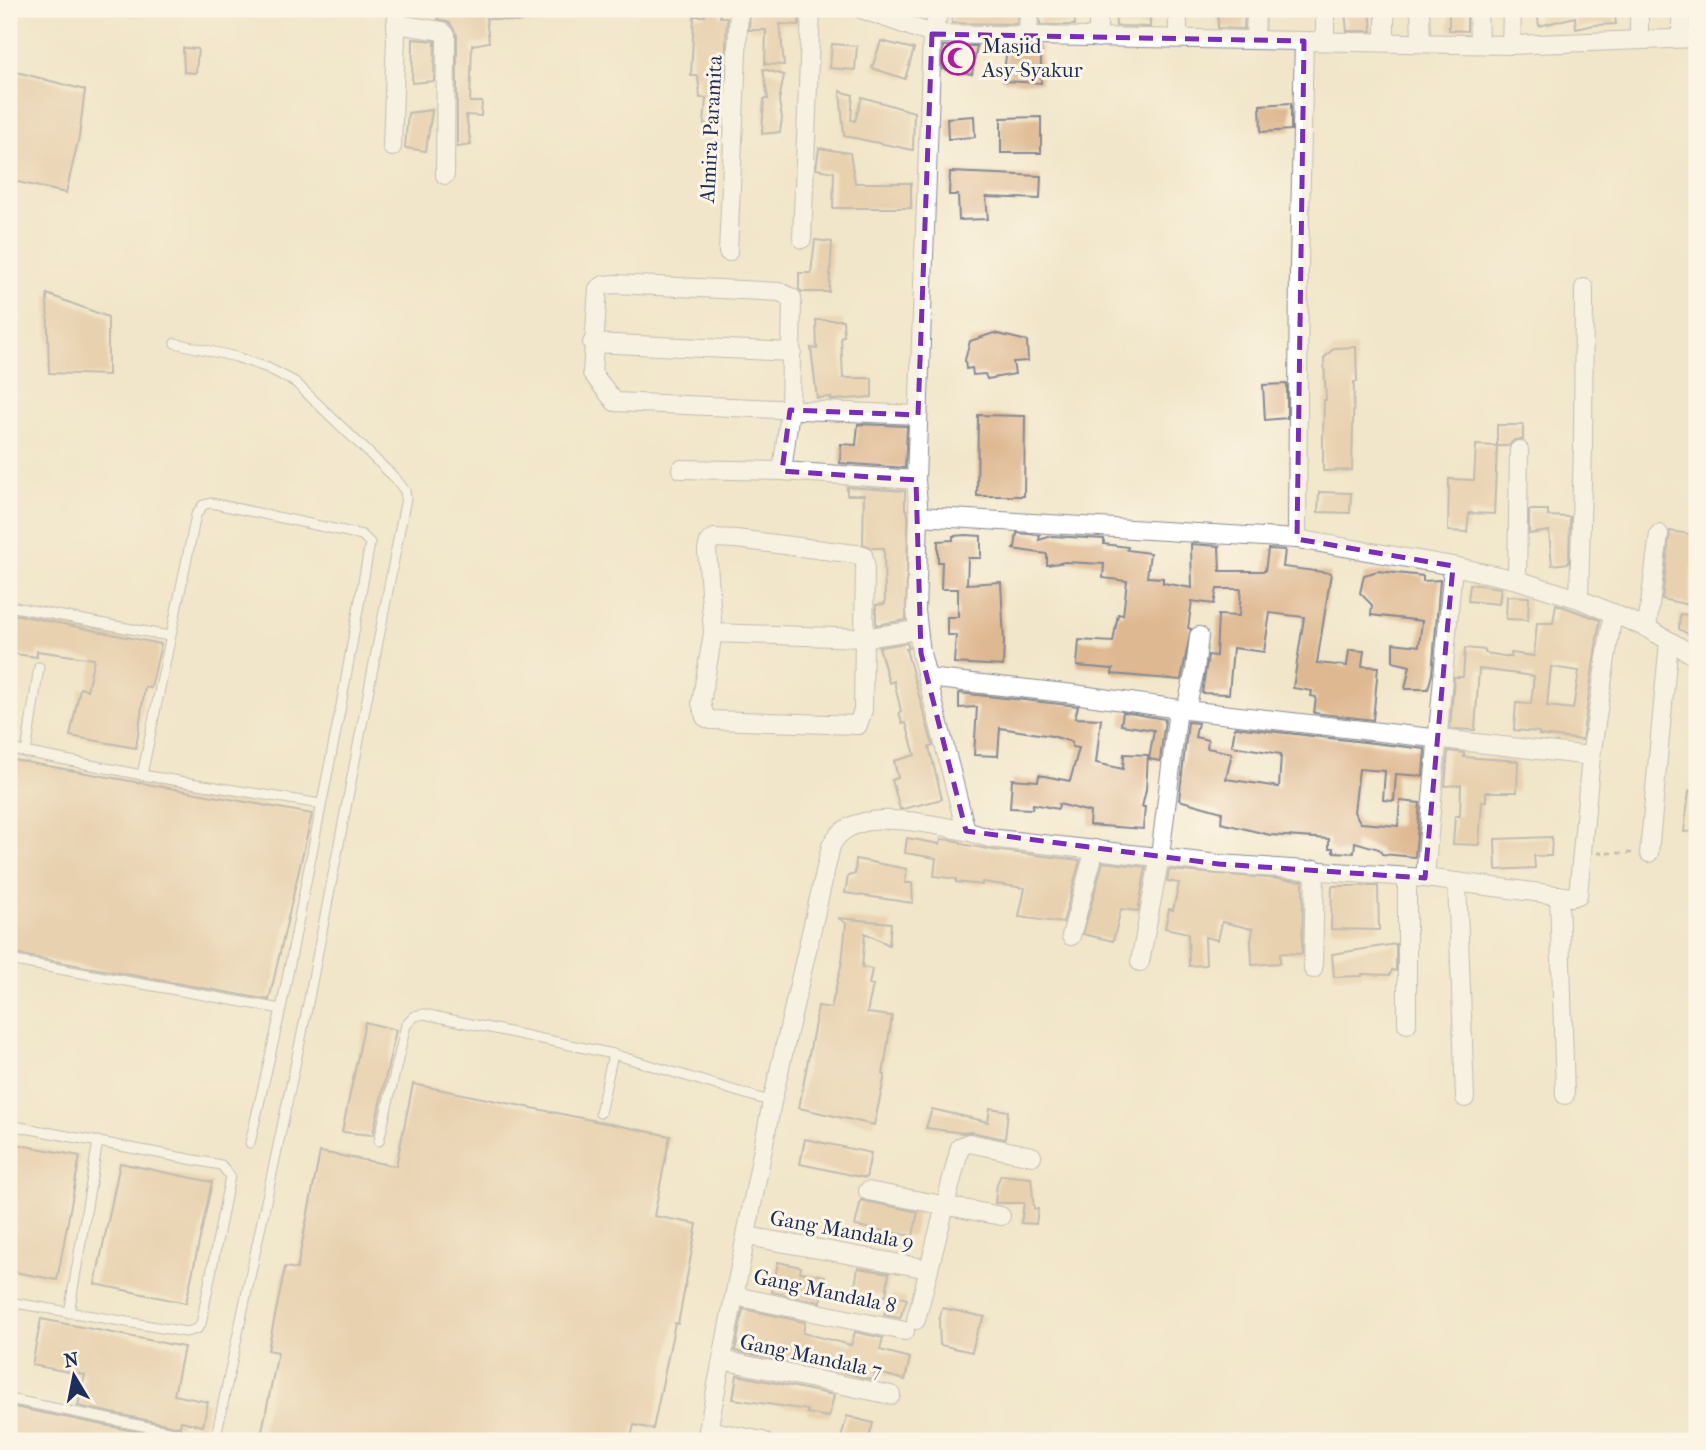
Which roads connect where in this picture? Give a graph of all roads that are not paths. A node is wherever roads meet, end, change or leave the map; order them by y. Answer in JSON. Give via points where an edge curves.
{"nodes":[{"id":1,"x":739,"y":9,"type":"edge"},
{"id":2,"x":811,"y":9,"type":"edge"},
{"id":3,"x":861,"y":9,"type":"edge"},
{"id":4,"x":940,"y":9,"type":"edge"},
{"id":5,"x":1029,"y":9,"type":"edge"},
{"id":6,"x":1098,"y":9,"type":"edge"},
{"id":7,"x":1178,"y":9,"type":"edge"},
{"id":8,"x":1256,"y":9,"type":"edge"},
{"id":9,"x":1325,"y":9,"type":"edge"},
{"id":10,"x":1385,"y":9,"type":"edge"},
{"id":11,"x":1420,"y":9,"type":"edge"},
{"id":12,"x":1478,"y":9,"type":"edge"},
{"id":13,"x":1512,"y":9,"type":"edge"},
{"id":14,"x":1639,"y":9,"type":"edge"},
{"id":15,"x":1681,"y":9,"type":"edge"},
{"id":16,"x":397,"y":17,"type":"edge"},
{"id":17,"x":932,"y":34,"type":"junction"},
{"id":18,"x":1028,"y":36,"type":"junction"},
{"id":19,"x":1178,"y":37,"type":"junction"},
{"id":20,"x":1098,"y":38,"type":"junction"},
{"id":21,"x":1689,"y":38,"type":"edge"},
{"id":22,"x":1639,"y":39,"type":"junction"},
{"id":23,"x":1255,"y":40,"type":"junction"},
{"id":24,"x":1304,"y":41,"type":"junction"},
{"id":25,"x":1325,"y":41,"type":"junction"},
{"id":26,"x":1385,"y":42,"type":"junction"},
{"id":27,"x":1420,"y":42,"type":"junction"},
{"id":28,"x":1479,"y":43,"type":"junction"},
{"id":29,"x":1511,"y":45,"type":"junction"},
{"id":30,"x":392,"y":147,"type":"dead end"},
{"id":31,"x":445,"y":175,"type":"dead end"},
{"id":32,"x":803,"y":239,"type":"dead end"},
{"id":33,"x":728,"y":252,"type":"dead end"},
{"id":34,"x":1584,"y":288,"type":"dead end"},
{"id":35,"x":174,"y":343,"type":"dead end"},
{"id":36,"x":592,"y":343,"type":"junction"},
{"id":37,"x":792,"y":352,"type":"junction"},
{"id":38,"x":790,"y":410,"type":"junction"},
{"id":39,"x":918,"y":415,"type":"junction"},
{"id":40,"x":1518,"y":450,"type":"dead end"},
{"id":41,"x":681,"y":468,"type":"dead end"},
{"id":42,"x":782,"y":471,"type":"junction"},
{"id":43,"x":916,"y":480,"type":"junction"},
{"id":44,"x":919,"y":516,"type":"junction"},
{"id":45,"x":1659,"y":534,"type":"dead end"},
{"id":46,"x":1297,"y":539,"type":"junction"},
{"id":47,"x":1453,"y":565,"type":"junction"},
{"id":48,"x":1517,"y":580,"type":"junction"},
{"id":49,"x":1579,"y":599,"type":"junction"},
{"id":50,"x":9,"y":606,"type":"edge"},
{"id":51,"x":1614,"y":613,"type":"junction"},
{"id":52,"x":1647,"y":628,"type":"junction"},
{"id":53,"x":918,"y":631,"type":"junction"},
{"id":54,"x":713,"y":633,"type":"junction"},
{"id":55,"x":169,"y":636,"type":"junction"},
{"id":56,"x":1199,"y":636,"type":"dead end"},
{"id":57,"x":863,"y":638,"type":"junction"},
{"id":58,"x":1669,"y":641,"type":"junction"},
{"id":59,"x":1697,"y":657,"type":"edge"},
{"id":60,"x":39,"y":667,"type":"dead end"},
{"id":61,"x":927,"y":678,"type":"junction"},
{"id":62,"x":1182,"y":709,"type":"junction"},
{"id":63,"x":1439,"y":737,"type":"junction"},
{"id":64,"x":9,"y":749,"type":"edge"},
{"id":65,"x":26,"y":752,"type":"junction"},
{"id":66,"x":1591,"y":756,"type":"junction"},
{"id":67,"x":142,"y":775,"type":"junction"},
{"id":68,"x":321,"y":803,"type":"junction"},
{"id":69,"x":966,"y":831,"type":"junction"},
{"id":70,"x":1095,"y":849,"type":"junction"},
{"id":71,"x":1649,"y":853,"type":"road end"},
{"id":72,"x":1160,"y":856,"type":"junction"},
{"id":73,"x":1315,"y":869,"type":"junction"},
{"id":74,"x":1416,"y":878,"type":"junction"},
{"id":75,"x":1457,"y":882,"type":"junction"},
{"id":76,"x":1559,"y":895,"type":"junction"},
{"id":77,"x":1071,"y":936,"type":"dead end"},
{"id":78,"x":9,"y":960,"type":"edge"},
{"id":79,"x":1140,"y":962,"type":"dead end"},
{"id":80,"x":1313,"y":969,"type":"dead end"},
{"id":81,"x":281,"y":1009,"type":"junction"},
{"id":82,"x":1408,"y":1024,"type":"dead end"},
{"id":83,"x":613,"y":1054,"type":"junction"},
{"id":84,"x":1564,"y":1096,"type":"dead end"},
{"id":85,"x":1465,"y":1098,"type":"dead end"},
{"id":86,"x":772,"y":1102,"type":"junction"},
{"id":87,"x":600,"y":1113,"type":"dead end"},
{"id":88,"x":9,"y":1125,"type":"edge"},
{"id":89,"x":98,"y":1141,"type":"junction"},
{"id":90,"x":379,"y":1141,"type":"dead end"},
{"id":91,"x":250,"y":1143,"type":"dead end"},
{"id":92,"x":1032,"y":1156,"type":"dead end"},
{"id":93,"x":868,"y":1191,"type":"dead end"},
{"id":94,"x":944,"y":1206,"type":"junction"},
{"id":95,"x":1001,"y":1216,"type":"dead end"},
{"id":96,"x":747,"y":1236,"type":"junction"},
{"id":97,"x":929,"y":1269,"type":"junction"},
{"id":98,"x":735,"y":1296,"type":"junction"},
{"id":99,"x":9,"y":1302,"type":"edge"},
{"id":100,"x":69,"y":1313,"type":"junction"},
{"id":101,"x":722,"y":1360,"type":"junction"},
{"id":102,"x":891,"y":1395,"type":"dead end"},
{"id":103,"x":9,"y":1399,"type":"edge"},
{"id":104,"x":707,"y":1436,"type":"edge"},
{"id":105,"x":184,"y":1441,"type":"edge"},
{"id":106,"x":215,"y":1441,"type":"edge"},
{"id":107,"x":763,"y":1441,"type":"edge"}],
"edges":[{"from":1,"to":33,"type":"street","name":"Almira Paramita"},
{"from":2,"to":32,"type":"street"},
{"from":3,"to":17,"type":"street"},
{"from":4,"to":17,"type":"street"},
{"from":5,"to":18,"type":"street"},
{"from":6,"to":20,"type":"street"},
{"from":7,"to":19,"type":"street"},
{"from":8,"to":23,"type":"street"},
{"from":9,"to":25,"type":"street"},
{"from":10,"to":26,"type":"street"},
{"from":11,"to":27,"type":"street"},
{"from":12,"to":28,"type":"street"},
{"from":13,"to":29,"type":"street"},
{"from":14,"to":22,"type":"street"},
{"from":15,"to":21,"type":"street"},
{"from":16,"to":30,"type":"street"},
{"from":16,"to":31,"type":"street","via":[[446,35]]},
{"from":17,"to":18,"type":"street"},
{"from":17,"to":39,"type":"street"},
{"from":18,"to":20,"type":"street"},
{"from":19,"to":20,"type":"street"},
{"from":19,"to":23,"type":"street"},
{"from":21,"to":22,"type":"street"},
{"from":22,"to":29,"type":"street"},
{"from":23,"to":24,"type":"street"},
{"from":24,"to":25,"type":"street"},
{"from":24,"to":46,"type":"street"},
{"from":25,"to":26,"type":"street"},
{"from":26,"to":27,"type":"street"},
{"from":27,"to":28,"type":"street"},
{"from":28,"to":29,"type":"street"},
{"from":34,"to":49,"type":"street"},
{"from":35,"to":106,"type":"lane","via":[[236,357],[295,382],[396,479],[406,498],[305,1019]]},
{"from":36,"to":37,"type":"street"},
{"from":36,"to":37,"type":"street","via":[[595,301],[604,285],[780,292],[792,298]]},
{"from":36,"to":38,"type":"street","via":[[592,373],[615,402]]},
{"from":37,"to":38,"type":"street"},
{"from":38,"to":39,"type":"street"},
{"from":38,"to":42,"type":"street"},
{"from":39,"to":43,"type":"street"},
{"from":40,"to":48,"type":"street"},
{"from":41,"to":42,"type":"street"},
{"from":42,"to":43,"type":"street"},
{"from":43,"to":44,"type":"street"},
{"from":44,"to":46,"type":"street"},
{"from":44,"to":53,"type":"street"},
{"from":45,"to":52,"type":"street"},
{"from":46,"to":47,"type":"street"},
{"from":47,"to":48,"type":"street"},
{"from":47,"to":63,"type":"street"},
{"from":48,"to":49,"type":"street"},
{"from":49,"to":51,"type":"street"},
{"from":50,"to":55,"type":"lane"},
{"from":51,"to":52,"type":"street"},
{"from":51,"to":66,"type":"street"},
{"from":52,"to":58,"type":"street"},
{"from":53,"to":57,"type":"street"},
{"from":53,"to":61,"type":"street"},
{"from":54,"to":57,"type":"street"},
{"from":54,"to":57,"type":"street","via":[[701,703],[705,717],[855,726],[863,710]]},
{"from":54,"to":57,"type":"street","via":[[706,550],[714,538],[725,538],[863,555]]},
{"from":55,"to":67,"type":"lane"},
{"from":55,"to":68,"type":"lane","via":[[196,515],[203,505],[367,537],[370,543]]},
{"from":56,"to":62,"type":"street","via":[[1195,670]]},
{"from":58,"to":59,"type":"street"},
{"from":58,"to":71,"type":"street"},
{"from":60,"to":65,"type":"lane"},
{"from":61,"to":62,"type":"street"},
{"from":61,"to":69,"type":"street"},
{"from":62,"to":63,"type":"street"},
{"from":62,"to":72,"type":"street"},
{"from":63,"to":66,"type":"street"},
{"from":63,"to":74,"type":"street"},
{"from":64,"to":65,"type":"lane"},
{"from":65,"to":67,"type":"lane"},
{"from":66,"to":76,"type":"street","via":[[1579,893]]},
{"from":67,"to":68,"type":"lane"},
{"from":68,"to":81,"type":"lane"},
{"from":69,"to":70,"type":"street","via":[[989,838]]},
{"from":69,"to":86,"type":"street","via":[[894,819],[863,823],[841,834],[831,846]]},
{"from":70,"to":72,"type":"street"},
{"from":70,"to":77,"type":"street"},
{"from":72,"to":73,"type":"street"},
{"from":72,"to":79,"type":"street"},
{"from":73,"to":74,"type":"street"},
{"from":73,"to":80,"type":"street"},
{"from":74,"to":75,"type":"street"},
{"from":74,"to":82,"type":"street"},
{"from":75,"to":76,"type":"street"},
{"from":75,"to":85,"type":"street"},
{"from":76,"to":84,"type":"street"},
{"from":78,"to":81,"type":"lane"},
{"from":81,"to":91,"type":"lane"},
{"from":83,"to":86,"type":"lane"},
{"from":83,"to":87,"type":"lane"},
{"from":83,"to":90,"type":"lane","via":[[424,1014],[415,1016],[406,1025]]},
{"from":86,"to":96,"type":"street"},
{"from":88,"to":89,"type":"lane"},
{"from":89,"to":100,"type":"lane"},
{"from":89,"to":100,"type":"lane","via":[[221,1165],[230,1176],[197,1329],[186,1332]]},
{"from":92,"to":94,"type":"street","via":[[962,1144]]},
{"from":93,"to":94,"type":"street"},
{"from":94,"to":95,"type":"street"},
{"from":94,"to":97,"type":"street"},
{"from":96,"to":97,"type":"street","name":"Gang Mandala 9"},
{"from":96,"to":98,"type":"street"},
{"from":97,"to":98,"type":"street","name":"Gang Mandala 8","via":[[910,1325]]},
{"from":98,"to":101,"type":"street"},
{"from":99,"to":100,"type":"lane"},
{"from":101,"to":102,"type":"street","name":"Gang Mandala 7"},
{"from":101,"to":104,"type":"street"},
{"from":103,"to":105,"type":"lane","via":[[178,1433]]},
{"from":104,"to":107,"type":"street"}]}
